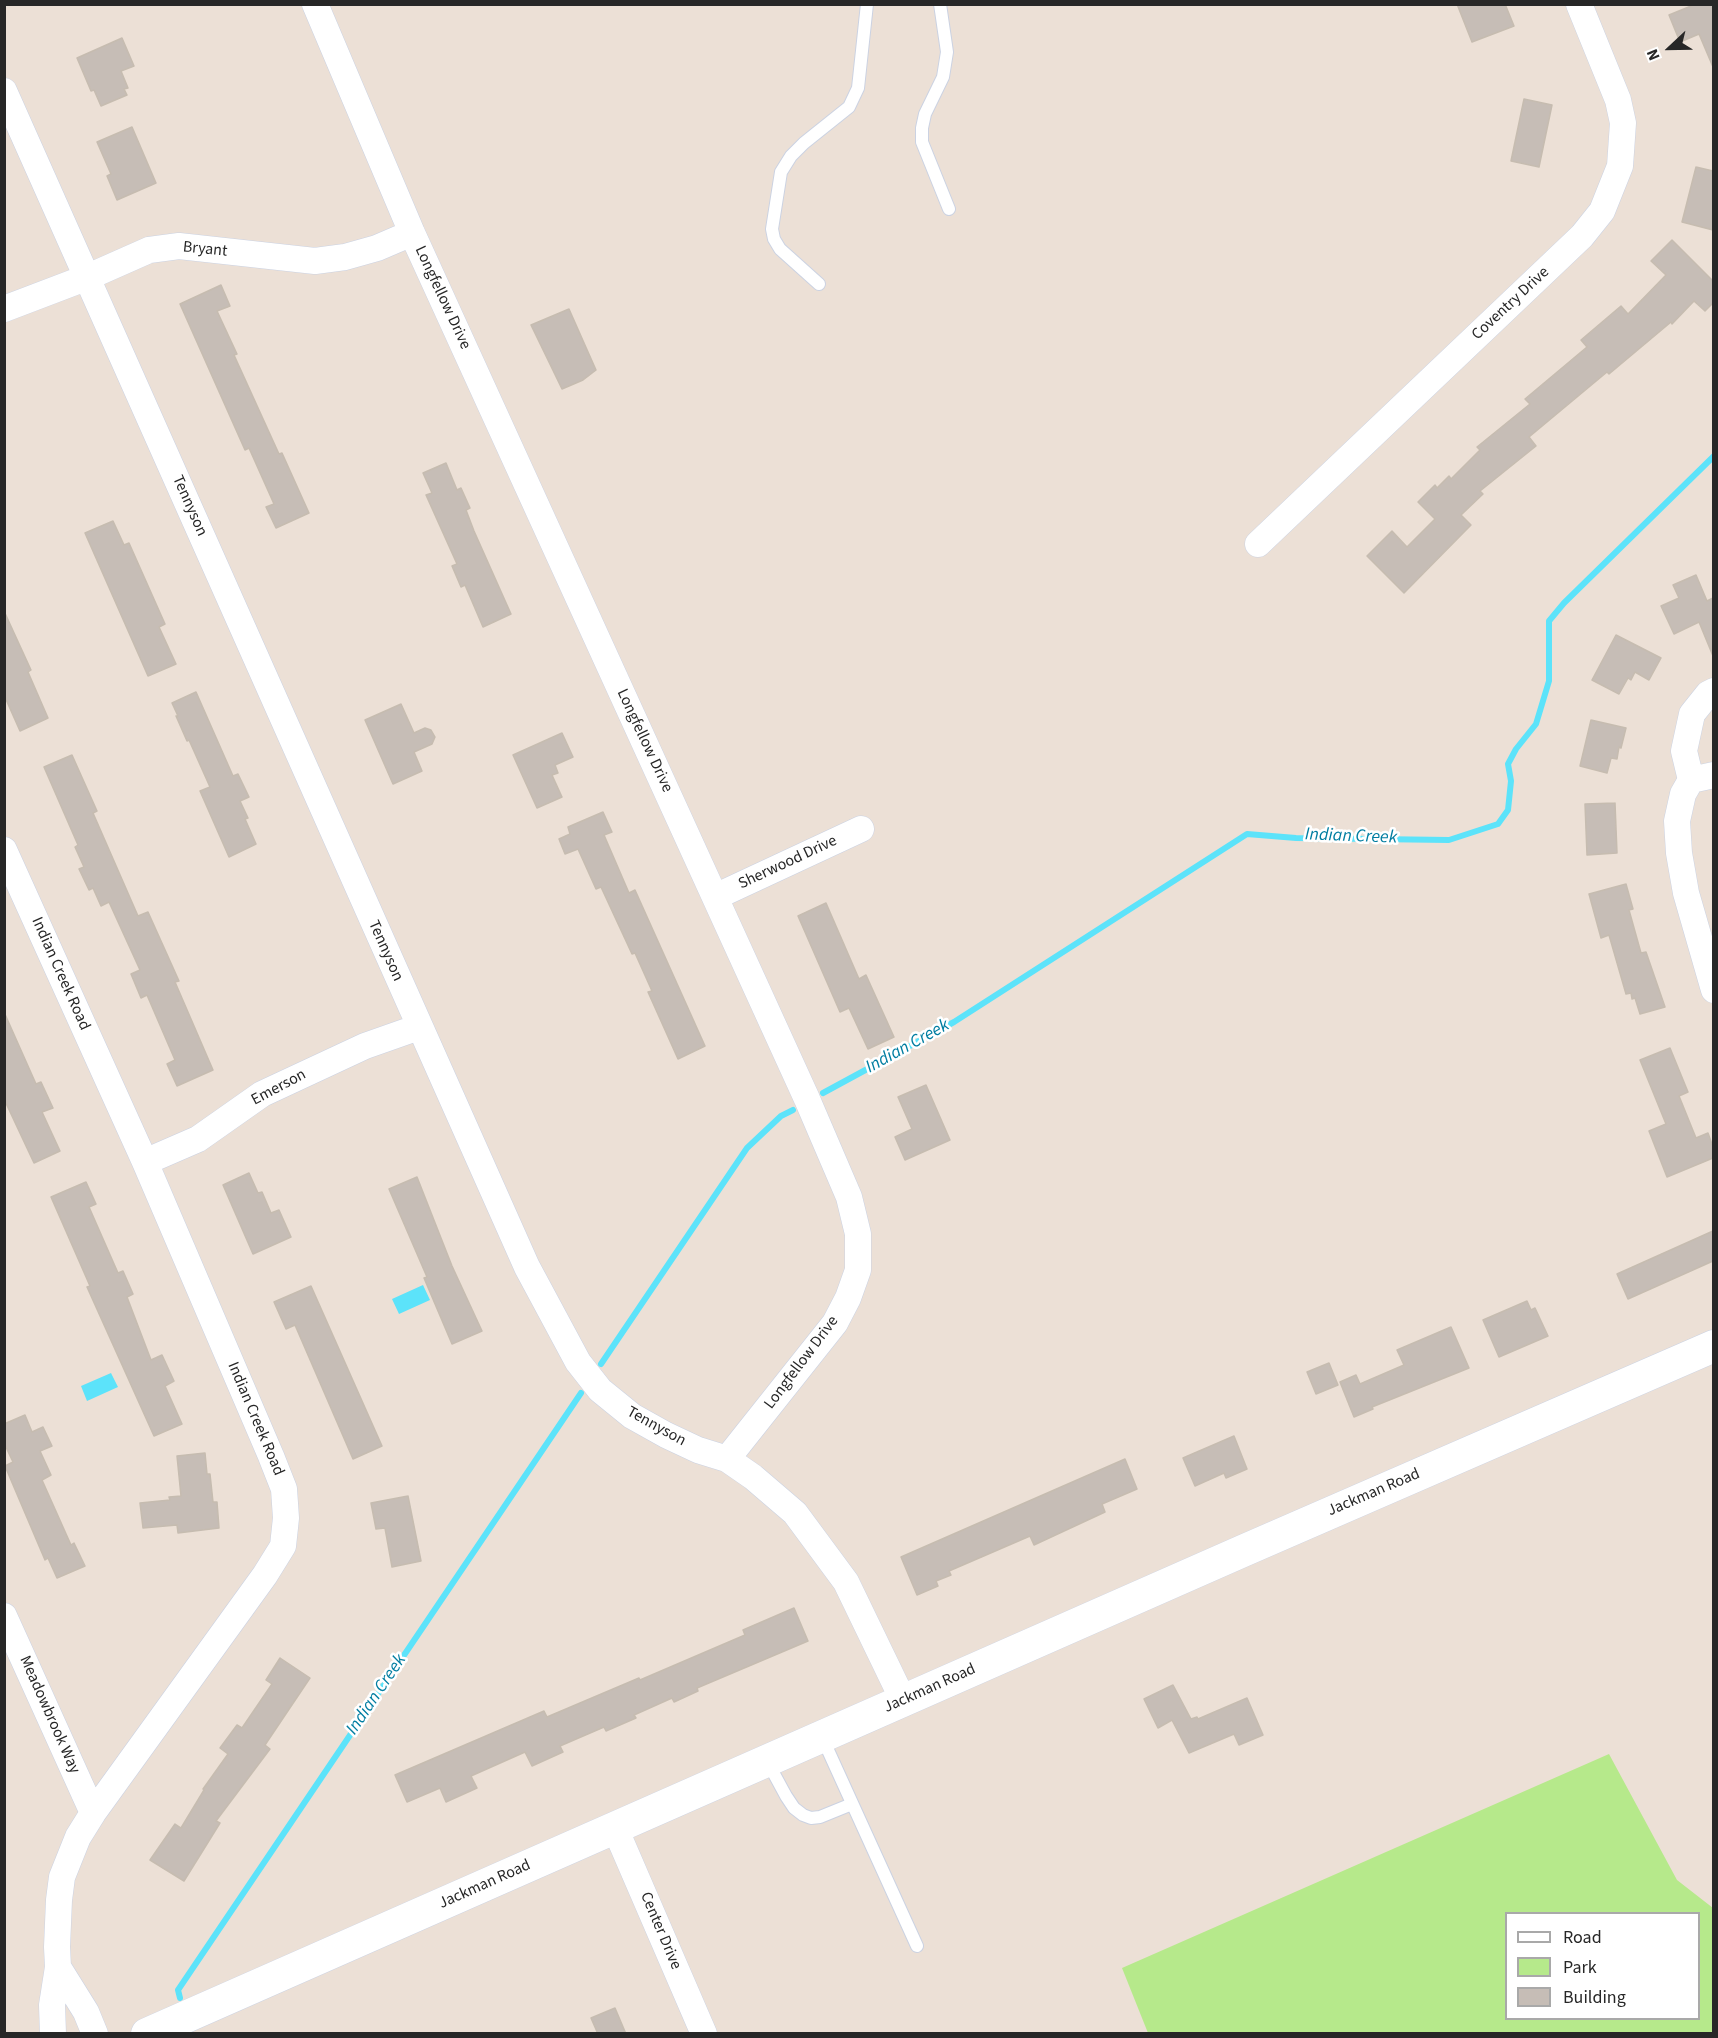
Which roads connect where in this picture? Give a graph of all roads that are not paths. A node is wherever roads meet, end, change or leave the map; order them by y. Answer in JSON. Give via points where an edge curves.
{"nodes":[{"id":1,"x":315,"y":4,"type":"edge"},
{"id":2,"x":867,"y":4,"type":"edge"},
{"id":3,"x":940,"y":4,"type":"edge"},
{"id":4,"x":1580,"y":4,"type":"edge"},
{"id":5,"x":4,"y":91,"type":"edge"},
{"id":6,"x":949,"y":209,"type":"dead end"},
{"id":7,"x":412,"y":233,"type":"junction"},
{"id":8,"x":88,"y":277,"type":"junction"},
{"id":9,"x":819,"y":284,"type":"dead end"},
{"id":10,"x":4,"y":309,"type":"edge"},
{"id":11,"x":1257,"y":544,"type":"dead end"},
{"id":12,"x":1713,"y":691,"type":"edge"},
{"id":13,"x":1702,"y":777,"type":"edge"},
{"id":14,"x":861,"y":829,"type":"dead end"},
{"id":15,"x":4,"y":850,"type":"edge"},
{"id":16,"x":715,"y":897,"type":"junction"},
{"id":17,"x":1713,"y":990,"type":"edge"},
{"id":18,"x":419,"y":1027,"type":"junction"},
{"id":19,"x":145,"y":1162,"type":"junction"},
{"id":20,"x":1713,"y":1346,"type":"edge"},
{"id":21,"x":727,"y":1459,"type":"junction"},
{"id":22,"x":4,"y":1616,"type":"edge"},
{"id":23,"x":903,"y":1700,"type":"junction"},
{"id":24,"x":822,"y":1736,"type":"junction"},
{"id":25,"x":766,"y":1761,"type":"junction"},
{"id":26,"x":852,"y":1804,"type":"junction"},
{"id":27,"x":93,"y":1813,"type":"junction"},
{"id":28,"x":615,"y":1828,"type":"junction"},
{"id":29,"x":917,"y":1946,"type":"dead end"},
{"id":30,"x":58,"y":1967,"type":"junction"},
{"id":31,"x":53,"y":2034,"type":"edge"},
{"id":32,"x":94,"y":2034,"type":"edge"},
{"id":33,"x":147,"y":2034,"type":"edge"},
{"id":34,"x":704,"y":2034,"type":"edge"}],
"edges":[{"from":1,"to":7,"type":"street","name":"Longfellow Drive"},
{"from":2,"to":9,"type":"lane","via":[[858,88],[849,107],[791,156],[779,183],[774,239]]},
{"from":3,"to":6,"type":"lane","via":[[946,60],[943,77],[925,114],[922,142]]},
{"from":4,"to":11,"type":"street","name":"Coventry Drive","via":[[1618,100],[1623,123],[1620,166],[1602,211],[1582,236]]},
{"from":5,"to":8,"type":"street","name":"Tennyson"},
{"from":7,"to":8,"type":"street","name":"Bryant","via":[[377,248],[315,261],[179,246],[149,250]]},
{"from":7,"to":16,"type":"street","name":"Longfellow Drive"},
{"from":8,"to":10,"type":"street","name":"Bryant"},
{"from":8,"to":18,"type":"street","name":"Tennyson"},
{"from":12,"to":13,"type":"street","via":[[1692,714],[1684,751]]},
{"from":13,"to":17,"type":"street","via":[[1683,794],[1677,821],[1686,892]]},
{"from":14,"to":16,"type":"street","name":"Sherwood Drive"},
{"from":15,"to":19,"type":"street","name":"Indian Creek Road"},
{"from":16,"to":21,"type":"street","name":"Longfellow Drive","via":[[849,1197],[858,1234],[858,1270],[835,1323]]},
{"from":18,"to":19,"type":"street","name":"Emerson","via":[[364,1046],[262,1094],[198,1139]]},
{"from":18,"to":21,"type":"street","name":"Tennyson","via":[[526,1267],[578,1362],[600,1390],[632,1416],[698,1450]]},
{"from":19,"to":27,"type":"street","name":"Indian Creek Road","via":[[272,1456],[284,1489],[286,1518],[282,1546],[265,1575]]},
{"from":20,"to":23,"type":"street","name":"Jackman Road"},
{"from":21,"to":23,"type":"street","name":"Tennyson","via":[[795,1512],[846,1582]]},
{"from":22,"to":27,"type":"street","name":"Meadowbrook Way"},
{"from":23,"to":24,"type":"street","name":"Jackman Road"},
{"from":24,"to":25,"type":"street","name":"Jackman Road"},
{"from":24,"to":26,"type":"lane"},
{"from":25,"to":26,"type":"lane","via":[[790,1802],[803,1815],[820,1817]]},
{"from":25,"to":28,"type":"street","name":"Jackman Road"},
{"from":26,"to":29,"type":"lane"},
{"from":27,"to":30,"type":"street","name":"Indian Creek Road","via":[[78,1837],[62,1877]]},
{"from":28,"to":33,"type":"street","name":"Jackman Road"},
{"from":28,"to":34,"type":"street","name":"Center Drive"},
{"from":30,"to":31,"type":"street","name":"Indian Creek Road","via":[[52,2005]]},
{"from":30,"to":32,"type":"street","via":[[86,2012]]}]}
